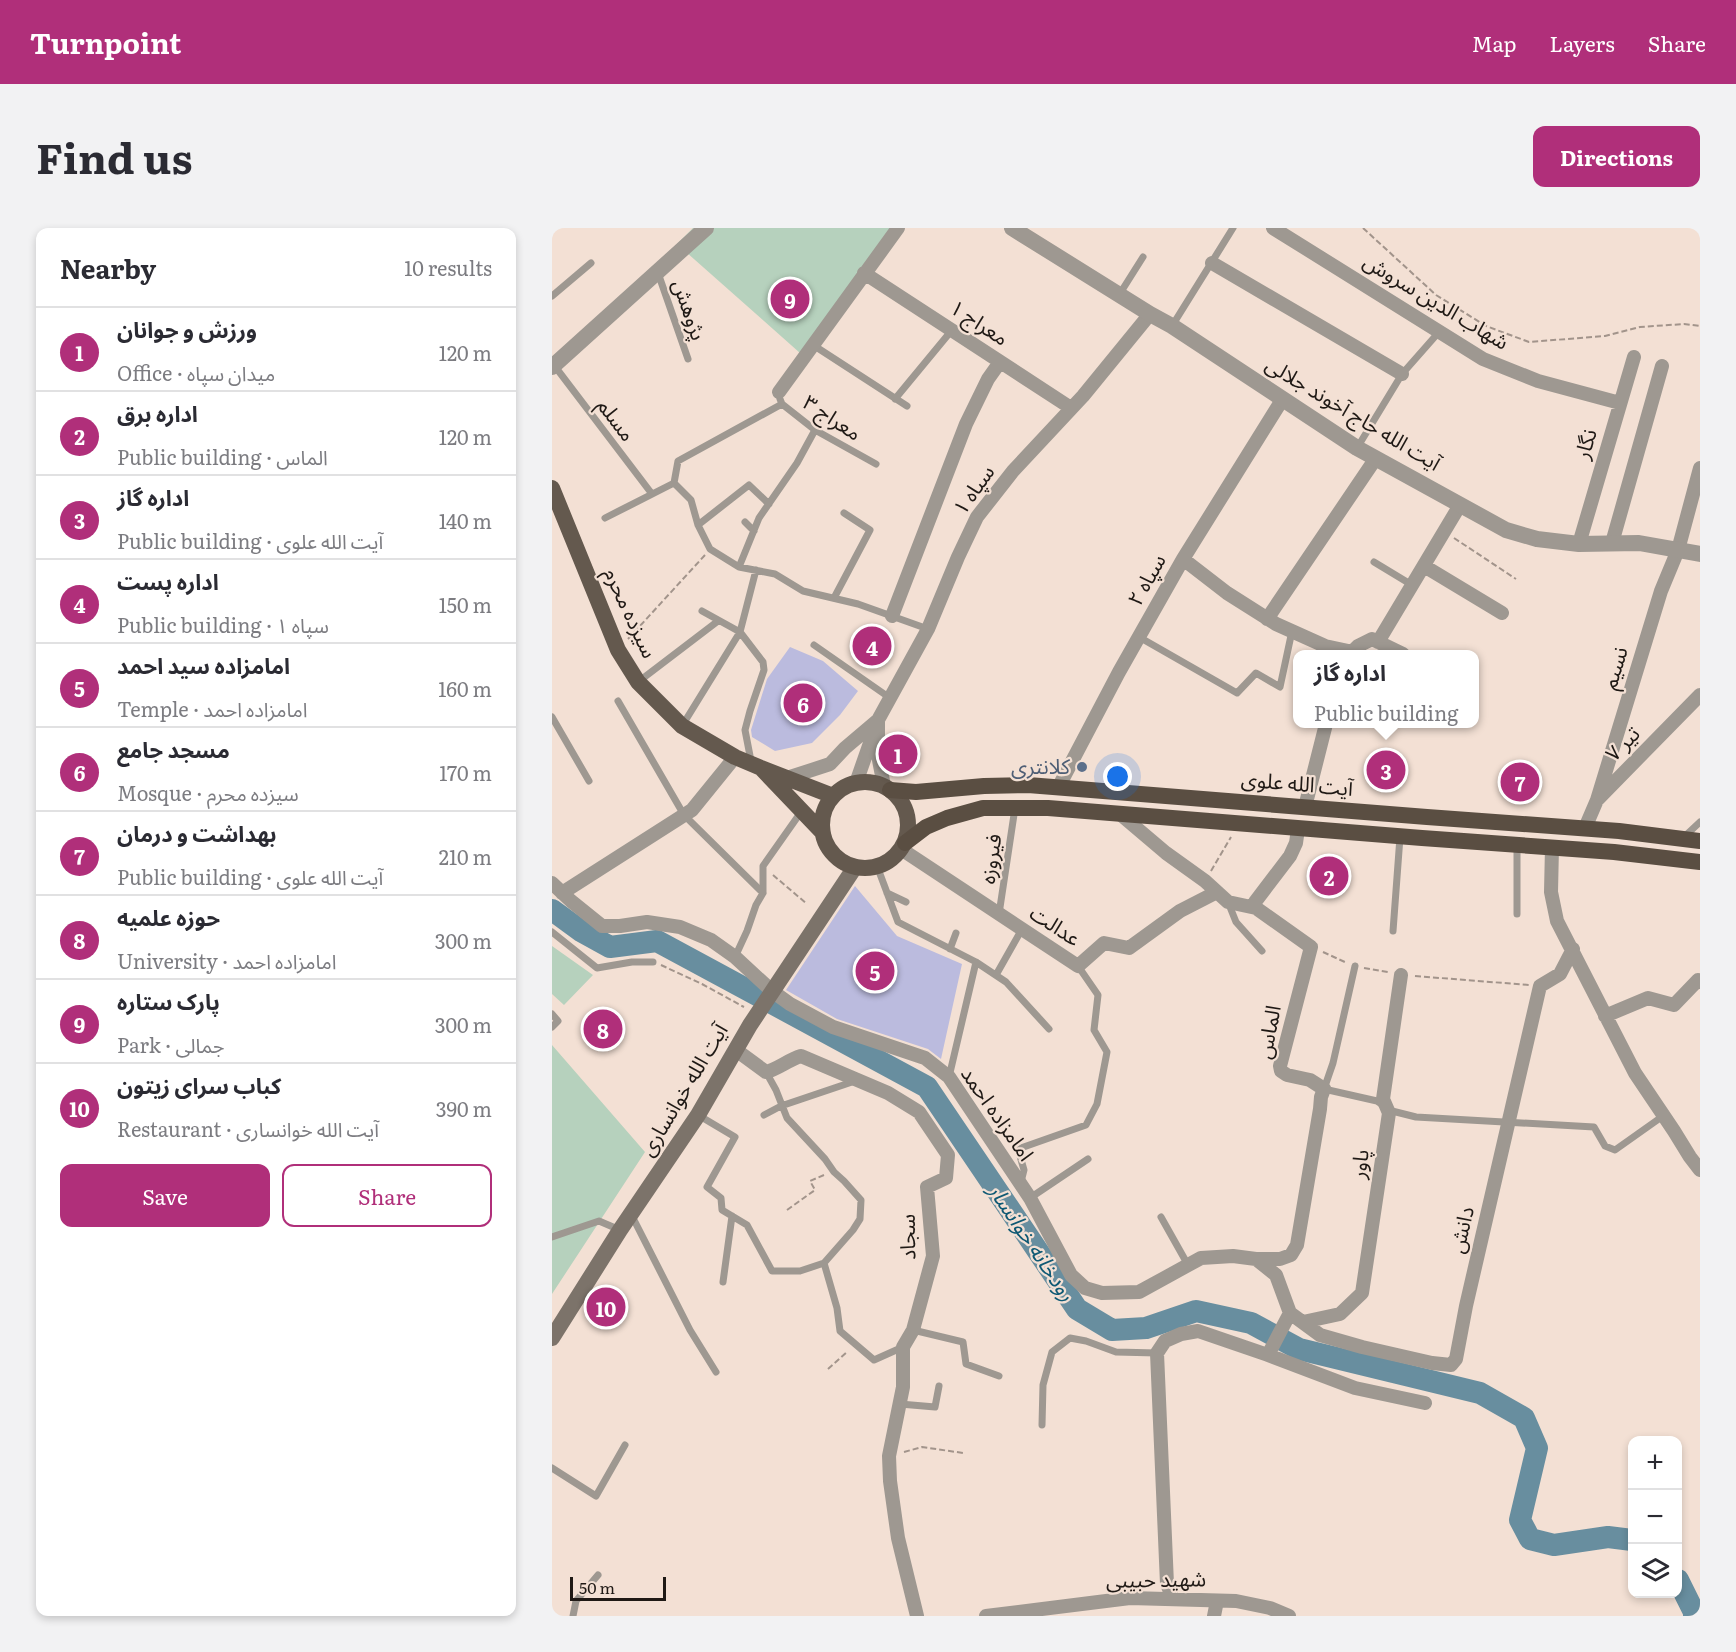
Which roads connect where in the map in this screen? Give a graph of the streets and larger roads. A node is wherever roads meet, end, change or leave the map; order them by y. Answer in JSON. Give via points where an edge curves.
{"nodes":[{"id":1,"x":706,"y":228,"type":"edge"},
{"id":2,"x":898,"y":228,"type":"edge"},
{"id":3,"x":1012,"y":228,"type":"edge"},
{"id":4,"x":1273,"y":228,"type":"edge"},
{"id":5,"x":1212,"y":263,"type":"road end"},
{"id":6,"x":864,"y":273,"type":"junction"},
{"id":7,"x":1150,"y":314,"type":"junction"},
{"id":8,"x":1634,"y":357,"type":"dead end"},
{"id":9,"x":1000,"y":362,"type":"junction"},
{"id":10,"x":553,"y":365,"type":"edge"},
{"id":11,"x":1662,"y":366,"type":"dead end"},
{"id":12,"x":1402,"y":374,"type":"road end"},
{"id":13,"x":780,"y":398,"type":"road end"},
{"id":14,"x":1282,"y":400,"type":"junction"},
{"id":15,"x":1620,"y":403,"type":"junction"},
{"id":16,"x":1071,"y":408,"type":"junction"},
{"id":17,"x":1377,"y":458,"type":"junction"},
{"id":18,"x":1700,"y":468,"type":"edge"},
{"id":19,"x":552,"y":488,"type":"edge"},
{"id":20,"x":1460,"y":505,"type":"junction"},
{"id":21,"x":1612,"y":543,"type":"junction"},
{"id":22,"x":1579,"y":544,"type":"junction"},
{"id":23,"x":1678,"y":550,"type":"junction"},
{"id":24,"x":1700,"y":554,"type":"edge"},
{"id":25,"x":1183,"y":559,"type":"junction"},
{"id":26,"x":1424,"y":566,"type":"junction"},
{"id":27,"x":1502,"y":613,"type":"dead end"},
{"id":28,"x":892,"y":616,"type":"road end"},
{"id":29,"x":1267,"y":619,"type":"junction"},
{"id":30,"x":1378,"y":642,"type":"junction"},
{"id":31,"x":1340,"y":650,"type":"edge"},
{"id":32,"x":1355,"y":650,"type":"edge"},
{"id":33,"x":1395,"y":650,"type":"edge"},
{"id":34,"x":1700,"y":695,"type":"edge"},
{"id":35,"x":878,"y":720,"type":"junction"},
{"id":36,"x":1325,"y":728,"type":"edge"},
{"id":37,"x":735,"y":757,"type":"junction"},
{"id":38,"x":756,"y":766,"type":"junction"},
{"id":39,"x":787,"y":778,"type":"junction"},
{"id":40,"x":856,"y":783,"type":"junction"},
{"id":41,"x":887,"y":788,"type":"junction"},
{"id":42,"x":1058,"y":788,"type":"junction"},
{"id":43,"x":833,"y":796,"type":"junction"},
{"id":44,"x":1597,"y":800,"type":"junction"},
{"id":45,"x":1305,"y":807,"type":"junction"},
{"id":46,"x":1120,"y":814,"type":"junction"},
{"id":47,"x":1585,"y":828,"type":"junction"},
{"id":48,"x":1298,"y":829,"type":"junction"},
{"id":49,"x":823,"y":833,"type":"junction"},
{"id":50,"x":1700,"y":840,"type":"edge"},
{"id":51,"x":903,"y":846,"type":"junction"},
{"id":52,"x":1552,"y":848,"type":"junction"},
{"id":53,"x":1700,"y":862,"type":"edge"},
{"id":54,"x":855,"y":867,"type":"junction"},
{"id":55,"x":557,"y":888,"type":"edge"},
{"id":56,"x":1217,"y":892,"type":"junction"},
{"id":57,"x":1256,"y":908,"type":"junction"},
{"id":58,"x":1573,"y":949,"type":"junction"},
{"id":59,"x":1401,"y":975,"type":"road end"},
{"id":60,"x":1700,"y":982,"type":"edge"},
{"id":61,"x":772,"y":991,"type":"junction"},
{"id":62,"x":1605,"y":1016,"type":"junction"},
{"id":63,"x":736,"y":1050,"type":"junction"},
{"id":64,"x":1700,"y":1170,"type":"edge"},
{"id":65,"x":1256,"y":1259,"type":"junction"},
{"id":66,"x":1290,"y":1313,"type":"junction"},
{"id":67,"x":1303,"y":1322,"type":"junction"},
{"id":68,"x":552,"y":1338,"type":"edge"},
{"id":69,"x":1268,"y":1354,"type":"junction"},
{"id":70,"x":1425,"y":1403,"type":"dead end"},
{"id":71,"x":1173,"y":1599,"type":"junction"},
{"id":72,"x":1217,"y":1601,"type":"junction"},
{"id":73,"x":917,"y":1616,"type":"edge"},
{"id":74,"x":986,"y":1616,"type":"edge"},
{"id":75,"x":1214,"y":1616,"type":"edge"},
{"id":76,"x":1289,"y":1616,"type":"edge"}],
"edges":[{"from":1,"to":10,"type":"street"},
{"from":2,"to":6,"type":"street"},
{"from":3,"to":7,"type":"street","name":"آیت الله حاج آخوند جلالی"},
{"from":4,"to":15,"type":"street","name":"شهاب الدین سروش","via":[[1483,359],[1538,381]]},
{"from":5,"to":12,"type":"street"},
{"from":6,"to":9,"type":"street","name":"معراج ۱"},
{"from":6,"to":13,"type":"street"},
{"from":7,"to":14,"type":"street","name":"آیت الله حاج آخوند جلالی"},
{"from":7,"to":16,"type":"street","name":"سپاه ۱"},
{"from":8,"to":15,"type":"street","name":"نگار"},
{"from":9,"to":16,"type":"street","name":"معراج ۱"},
{"from":9,"to":28,"type":"street","via":[[966,424]]},
{"from":11,"to":21,"type":"street"},
{"from":14,"to":17,"type":"street","name":"آیت الله حاج آخوند جلالی"},
{"from":14,"to":25,"type":"street","name":"سپاه ۲"},
{"from":15,"to":22,"type":"street","name":"نگار"},
{"from":16,"to":35,"type":"street","name":"سپاه ۱","via":[[977,517],[928,629]]},
{"from":17,"to":20,"type":"street","name":"آیت الله حاج آخوند جلالی"},
{"from":17,"to":29,"type":"street"},
{"from":18,"to":23,"type":"street","name":"نسیم"},
{"from":19,"to":37,"type":"main road","name":"سیزده محرم","via":[[618,650],[638,682],[682,726]]},
{"from":20,"to":22,"type":"street","name":"آیت الله حاج آخوند جلالی","via":[[1506,530]]},
{"from":20,"to":26,"type":"street"},
{"from":21,"to":22,"type":"street","name":"آیت الله حاج آخوند جلالی"},
{"from":21,"to":23,"type":"street","name":"آیت الله حاج آخوند جلالی"},
{"from":23,"to":24,"type":"street","name":"آیت الله حاج آخوند جلالی"},
{"from":23,"to":44,"type":"street","name":"نسیم","via":[[1661,591]]},
{"from":25,"to":29,"type":"street"},
{"from":25,"to":42,"type":"street","name":"سپاه ۲"},
{"from":26,"to":27,"type":"street"},
{"from":26,"to":30,"type":"street"},
{"from":29,"to":31,"type":"street"},
{"from":30,"to":32,"type":"street","via":[[1372,639]]},
{"from":30,"to":33,"type":"street"},
{"from":34,"to":44,"type":"street","name":"۷ تیر"},
{"from":35,"to":39,"type":"street","via":[[830,764]]},
{"from":35,"to":40,"type":"street"},
{"from":35,"to":41,"type":"street","via":[[878,755]]},
{"from":36,"to":45,"type":"street"},
{"from":37,"to":38,"type":"main road","name":"سیزده محرم"},
{"from":37,"to":55,"type":"street","via":[[692,810]]},
{"from":38,"to":39,"type":"main road","name":"سیزده محرم"},
{"from":38,"to":49,"type":"main road"},
{"from":39,"to":43,"type":"main road","name":"سیزده محرم"},
{"from":40,"to":41,"type":"main road","via":[[870,782]]},
{"from":40,"to":43,"type":"main road"},
{"from":41,"to":42,"type":"highway","name":"آیت الله علوی","via":[[916,792],[984,786]]},
{"from":41,"to":51,"type":"main road","via":[[905,808],[908,831]]},
{"from":42,"to":45,"type":"highway","name":"آیت الله علوی"},
{"from":43,"to":49,"type":"main road","via":[[824,813]]},
{"from":44,"to":47,"type":"street","name":"۷ تیر"},
{"from":45,"to":47,"type":"highway","name":"آیت الله علوی"},
{"from":46,"to":48,"type":"highway","name":"آیت الله علوی"},
{"from":46,"to":51,"type":"highway","name":"آیت الله علوی","via":[[983,808],[926,827]]},
{"from":46,"to":56,"type":"street"},
{"from":47,"to":50,"type":"highway","name":"آیت الله علوی"},
{"from":48,"to":52,"type":"highway","name":"آیت الله علوی"},
{"from":48,"to":57,"type":"street","via":[[1290,856],[1255,903]]},
{"from":49,"to":54,"type":"main road","via":[[834,854]]},
{"from":51,"to":54,"type":"main road","via":[[890,860],[877,866]]},
{"from":51,"to":56,"type":"street","name":"عدالت","via":[[1078,966],[1104,943],[1129,948],[1180,911]]},
{"from":52,"to":53,"type":"highway","name":"آیت الله علوی"},
{"from":52,"to":58,"type":"street","via":[[1551,892],[1557,921]]},
{"from":54,"to":61,"type":"main road","name":"آیت الله خوانساری"},
{"from":55,"to":61,"type":"street","name":"امامزاده احمد","via":[[602,926],[647,922],[680,927],[711,940]]},
{"from":56,"to":57,"type":"street","via":[[1228,903]]},
{"from":57,"to":65,"type":"street","name":"الماس","via":[[1311,946],[1280,1066],[1287,1075],[1310,1080],[1324,1089],[1297,1245],[1291,1255],[1280,1259]]},
{"from":58,"to":62,"type":"street"},
{"from":58,"to":67,"type":"street","name":"دانش","via":[[1560,974],[1540,986],[1456,1359],[1451,1365],[1432,1364],[1320,1335]]},
{"from":59,"to":67,"type":"street","name":"پاور","via":[[1383,1099],[1389,1113],[1362,1293],[1340,1314]]},
{"from":60,"to":62,"type":"street","via":[[1674,1005],[1648,998]]},
{"from":61,"to":63,"type":"main road","name":"آیت الله خوانساری"},
{"from":61,"to":65,"type":"street","name":"امامزاده احمد","via":[[833,1027],[925,1058],[949,1077],[1030,1198],[1071,1275],[1084,1288],[1102,1293],[1139,1292],[1201,1258]]},
{"from":62,"to":64,"type":"street","via":[[1635,1073]]},
{"from":63,"to":68,"type":"main road","name":"آیت الله خوانساری"},
{"from":63,"to":73,"type":"street","name":"سجاد","via":[[766,1072],[801,1056],[888,1093],[919,1112],[948,1155],[946,1178],[927,1186],[933,1256],[913,1330],[903,1347],[903,1387],[889,1456],[898,1538]]},
{"from":65,"to":66,"type":"street","via":[[1276,1275]]},
{"from":66,"to":67,"type":"street","name":"دانش"},
{"from":66,"to":69,"type":"street"},
{"from":69,"to":70,"type":"street","via":[[1355,1388]]},
{"from":69,"to":71,"type":"street","via":[[1197,1331],[1165,1341],[1157,1353],[1167,1584]]},
{"from":71,"to":72,"type":"street","name":"شهید حبیبی"},
{"from":71,"to":74,"type":"street","name":"شهید حبیبی","via":[[1130,1598]]},
{"from":72,"to":75,"type":"street"},
{"from":72,"to":76,"type":"street","name":"شهید حبیبی","via":[[1270,1608]]}]}
